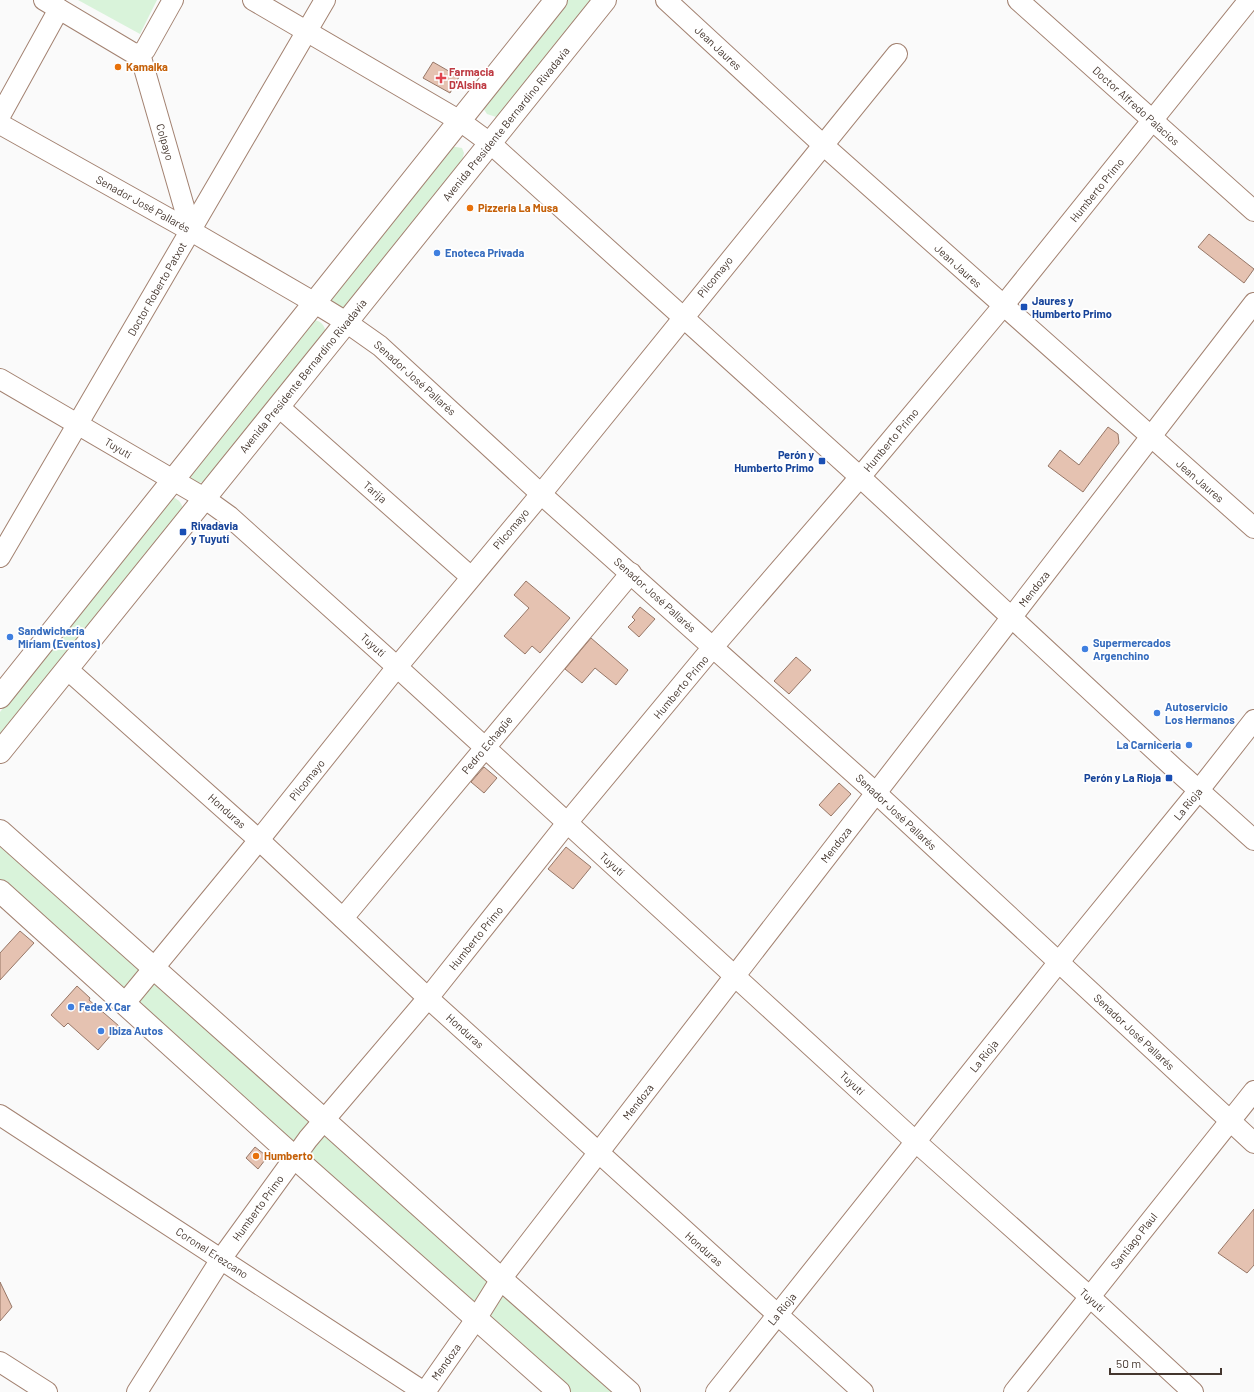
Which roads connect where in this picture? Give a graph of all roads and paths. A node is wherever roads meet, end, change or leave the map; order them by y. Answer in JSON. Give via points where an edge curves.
{"nodes":[{"id":1,"x":173,"y":0,"type":"edge"},
{"id":2,"x":253,"y":0,"type":"edge"},
{"id":3,"x":325,"y":0,"type":"edge"},
{"id":4,"x":556,"y":0,"type":"edge"},
{"id":5,"x":605,"y":0,"type":"edge"},
{"id":6,"x":666,"y":0,"type":"edge"},
{"id":7,"x":1018,"y":0,"type":"edge"},
{"id":8,"x":1250,"y":0,"type":"edge"},
{"id":9,"x":52,"y":4,"type":"edge"},
{"id":10,"x":307,"y":31,"type":"junction"},
{"id":11,"x":140,"y":54,"type":"junction"},
{"id":12,"x":897,"y":54,"type":"dead end"},
{"id":13,"x":0,"y":116,"type":"edge"},
{"id":14,"x":460,"y":121,"type":"junction"},
{"id":15,"x":1153,"y":121,"type":"junction"},
{"id":16,"x":0,"y":124,"type":"edge"},
{"id":17,"x":490,"y":143,"type":"junction"},
{"id":18,"x":822,"y":144,"type":"junction"},
{"id":19,"x":1254,"y":211,"type":"edge"},
{"id":20,"x":191,"y":231,"type":"junction"},
{"id":21,"x":314,"y":302,"type":"junction"},
{"id":22,"x":1254,"y":303,"type":"edge"},
{"id":23,"x":1003,"y":306,"type":"junction"},
{"id":24,"x":682,"y":318,"type":"junction"},
{"id":25,"x":346,"y":322,"type":"junction"},
{"id":26,"x":0,"y":379,"type":"edge"},
{"id":27,"x":279,"y":407,"type":"junction"},
{"id":28,"x":78,"y":424,"type":"junction"},
{"id":29,"x":1151,"y":437,"type":"junction"},
{"id":30,"x":860,"y":477,"type":"junction"},
{"id":31,"x":173,"y":481,"type":"junction"},
{"id":32,"x":540,"y":494,"type":"junction"},
{"id":33,"x":204,"y":498,"type":"junction"},
{"id":34,"x":1254,"y":528,"type":"edge"},
{"id":35,"x":0,"y":557,"type":"edge"},
{"id":36,"x":631,"y":573,"type":"junction"},
{"id":37,"x":471,"y":577,"type":"junction"},
{"id":38,"x":1012,"y":618,"type":"junction"},
{"id":39,"x":713,"y":647,"type":"junction"},
{"id":40,"x":397,"y":667,"type":"junction"},
{"id":41,"x":67,"y":669,"type":"junction"},
{"id":42,"x":0,"y":697,"type":"edge"},
{"id":43,"x":1254,"y":720,"type":"edge"},
{"id":44,"x":485,"y":748,"type":"junction"},
{"id":45,"x":0,"y":752,"type":"edge"},
{"id":46,"x":1199,"y":790,"type":"junction"},
{"id":47,"x":876,"y":793,"type":"junction"},
{"id":48,"x":568,"y":823,"type":"junction"},
{"id":49,"x":0,"y":831,"type":"edge"},
{"id":50,"x":259,"y":840,"type":"junction"},
{"id":51,"x":1254,"y":840,"type":"edge"},
{"id":52,"x":0,"y":891,"type":"edge"},
{"id":53,"x":343,"y":918,"type":"junction"},
{"id":54,"x":1058,"y":963,"type":"junction"},
{"id":55,"x":154,"y":968,"type":"junction"},
{"id":56,"x":735,"y":975,"type":"junction"},
{"id":57,"x":428,"y":998,"type":"junction"},
{"id":58,"x":125,"y":1003,"type":"junction"},
{"id":59,"x":1254,"y":1091,"type":"edge"},
{"id":60,"x":0,"y":1115,"type":"edge"},
{"id":61,"x":324,"y":1120,"type":"junction"},
{"id":62,"x":1230,"y":1121,"type":"junction"},
{"id":63,"x":916,"y":1142,"type":"junction"},
{"id":64,"x":1254,"y":1143,"type":"edge"},
{"id":65,"x":599,"y":1152,"type":"junction"},
{"id":66,"x":294,"y":1157,"type":"junction"},
{"id":67,"x":221,"y":1259,"type":"junction"},
{"id":68,"x":500,"y":1279,"type":"junction"},
{"id":69,"x":1090,"y":1297,"type":"junction"},
{"id":70,"x":777,"y":1315,"type":"junction"},
{"id":71,"x":476,"y":1319,"type":"junction"},
{"id":72,"x":0,"y":1362,"type":"edge"},
{"id":73,"x":47,"y":1392,"type":"edge"},
{"id":74,"x":137,"y":1392,"type":"edge"},
{"id":75,"x":424,"y":1392,"type":"edge"},
{"id":76,"x":559,"y":1392,"type":"edge"},
{"id":77,"x":629,"y":1392,"type":"edge"},
{"id":78,"x":716,"y":1392,"type":"edge"},
{"id":79,"x":863,"y":1392,"type":"edge"},
{"id":80,"x":1014,"y":1392,"type":"edge"},
{"id":81,"x":1193,"y":1392,"type":"edge"}],
"edges":[{"from":1,"to":11,"type":"street","via":[[146,50]]},
{"from":2,"to":10,"type":"street"},
{"from":3,"to":10,"type":"street","name":"Doctor Roberto Patxot"},
{"from":4,"to":14,"type":"main road"},
{"from":5,"to":17,"type":"main road","name":"Avenida Presidente Bernardino Rivadavia"},
{"from":6,"to":18,"type":"street","name":"Jean Jaures"},
{"from":7,"to":15,"type":"street","name":"Doctor Alfredo Palacios"},
{"from":8,"to":15,"type":"street","name":"Humberto Primo"},
{"from":9,"to":11,"type":"street","via":[[133,53]]},
{"from":9,"to":13,"type":"street"},
{"from":10,"to":14,"type":"street"},
{"from":10,"to":20,"type":"street","name":"Doctor Roberto Patxot"},
{"from":11,"to":20,"type":"street","name":"Colpayo"},
{"from":12,"to":18,"type":"street","name":"Pilcomayo"},
{"from":14,"to":17,"type":"street"},
{"from":14,"to":21,"type":"main road"},
{"from":15,"to":19,"type":"street","name":"Doctor Alfredo Palacios"},
{"from":15,"to":23,"type":"street","name":"Humberto Primo"},
{"from":16,"to":20,"type":"street","name":"Senador José Pallarés"},
{"from":17,"to":24,"type":"street"},
{"from":17,"to":25,"type":"main road","name":"Avenida Presidente Bernardino Rivadavia"},
{"from":18,"to":23,"type":"street","name":"Jean Jaures"},
{"from":18,"to":24,"type":"street","name":"Pilcomayo"},
{"from":20,"to":21,"type":"street","name":"Senador José Pallarés"},
{"from":20,"to":28,"type":"street","name":"Doctor Roberto Patxot"},
{"from":21,"to":25,"type":"street","name":"Senador José Pallarés"},
{"from":21,"to":31,"type":"main road"},
{"from":22,"to":29,"type":"street","name":"Mendoza"},
{"from":23,"to":29,"type":"street","name":"Jean Jaures"},
{"from":23,"to":30,"type":"street","name":"Humberto Primo"},
{"from":24,"to":30,"type":"street"},
{"from":24,"to":32,"type":"street","name":"Pilcomayo"},
{"from":25,"to":27,"type":"main road","name":"Avenida Presidente Bernardino Rivadavia"},
{"from":25,"to":32,"type":"street","name":"Senador José Pallarés","via":[[380,346]]},
{"from":26,"to":28,"type":"street","name":"Tuyutí"},
{"from":27,"to":33,"type":"main road","name":"Avenida Presidente Bernardino Rivadavia"},
{"from":27,"to":37,"type":"street","name":"Tarija"},
{"from":28,"to":31,"type":"street","name":"Tuyutí"},
{"from":28,"to":35,"type":"street","name":"Doctor Roberto Patxot"},
{"from":29,"to":34,"type":"street","name":"Jean Jaures"},
{"from":29,"to":38,"type":"street","name":"Mendoza"},
{"from":30,"to":38,"type":"street"},
{"from":30,"to":39,"type":"street","name":"Humberto Primo"},
{"from":31,"to":33,"type":"street","name":"Tuyutí"},
{"from":31,"to":42,"type":"main road"},
{"from":32,"to":36,"type":"street","name":"Senador José Pallarés"},
{"from":32,"to":37,"type":"street","name":"Pilcomayo"},
{"from":33,"to":40,"type":"street","name":"Tuyutí","via":[[229,516]]},
{"from":33,"to":41,"type":"main road","name":"Avenida Presidente Bernardino Rivadavia"},
{"from":36,"to":39,"type":"street","name":"Senador José Pallarés"},
{"from":36,"to":44,"type":"street","name":"Pedro Echagüe"},
{"from":37,"to":40,"type":"street","name":"Pilcomayo"},
{"from":38,"to":46,"type":"street"},
{"from":38,"to":47,"type":"street","name":"Mendoza"},
{"from":39,"to":47,"type":"street","name":"Senador José Pallarés"},
{"from":39,"to":48,"type":"street","name":"Humberto Primo"},
{"from":40,"to":44,"type":"street","name":"Tuyutí"},
{"from":40,"to":50,"type":"street","name":"Pilcomayo"},
{"from":41,"to":45,"type":"main road","name":"Avenida Presidente Bernardino Rivadavia"},
{"from":41,"to":50,"type":"street","name":"Honduras"},
{"from":43,"to":46,"type":"street","name":"La Rioja"},
{"from":44,"to":48,"type":"street","name":"Tuyutí"},
{"from":44,"to":53,"type":"street","name":"Pedro Echagüe"},
{"from":46,"to":51,"type":"street"},
{"from":46,"to":54,"type":"street","name":"La Rioja"},
{"from":47,"to":54,"type":"street","name":"Senador José Pallarés"},
{"from":47,"to":56,"type":"street","name":"Mendoza"},
{"from":48,"to":56,"type":"street","name":"Tuyutí"},
{"from":48,"to":57,"type":"street","name":"Humberto Primo"},
{"from":49,"to":55,"type":"main road"},
{"from":50,"to":53,"type":"street","name":"Honduras"},
{"from":50,"to":55,"type":"street","name":"Pilcomayo"},
{"from":52,"to":58,"type":"main road"},
{"from":53,"to":57,"type":"street","name":"Honduras"},
{"from":54,"to":62,"type":"street","name":"Senador José Pallarés"},
{"from":54,"to":63,"type":"street","name":"La Rioja"},
{"from":55,"to":58,"type":"street","name":"Pilcomayo"},
{"from":55,"to":61,"type":"main road"},
{"from":56,"to":63,"type":"street","name":"Tuyutí"},
{"from":56,"to":65,"type":"street","name":"Mendoza"},
{"from":57,"to":61,"type":"street","name":"Humberto Primo"},
{"from":57,"to":65,"type":"street","name":"Honduras"},
{"from":58,"to":66,"type":"main road"},
{"from":59,"to":62,"type":"street","name":"Santiago Plaul"},
{"from":60,"to":67,"type":"street","name":"Coronel Erezcano"},
{"from":61,"to":66,"type":"street","name":"Humberto Primo"},
{"from":61,"to":68,"type":"main road"},
{"from":62,"to":64,"type":"street","name":"Senador José Pallarés"},
{"from":62,"to":69,"type":"street","name":"Santiago Plaul"},
{"from":63,"to":69,"type":"street","name":"Tuyutí"},
{"from":63,"to":70,"type":"street","name":"La Rioja"},
{"from":65,"to":68,"type":"street","name":"Mendoza"},
{"from":65,"to":70,"type":"street","name":"Honduras"},
{"from":66,"to":67,"type":"street","name":"Humberto Primo"},
{"from":66,"to":71,"type":"main road"},
{"from":67,"to":74,"type":"street","name":"Humberto Primo"},
{"from":67,"to":75,"type":"street","name":"Coronel Erezcano"},
{"from":68,"to":71,"type":"street","name":"Mendoza"},
{"from":68,"to":77,"type":"main road"},
{"from":69,"to":80,"type":"street","name":"Santiago Plaul"},
{"from":69,"to":81,"type":"street","name":"Tuyutí"},
{"from":70,"to":78,"type":"street","name":"La Rioja"},
{"from":70,"to":79,"type":"street","name":"Honduras"},
{"from":71,"to":75,"type":"street","name":"Mendoza"},
{"from":71,"to":76,"type":"main road"},
{"from":72,"to":73,"type":"street"}]}
